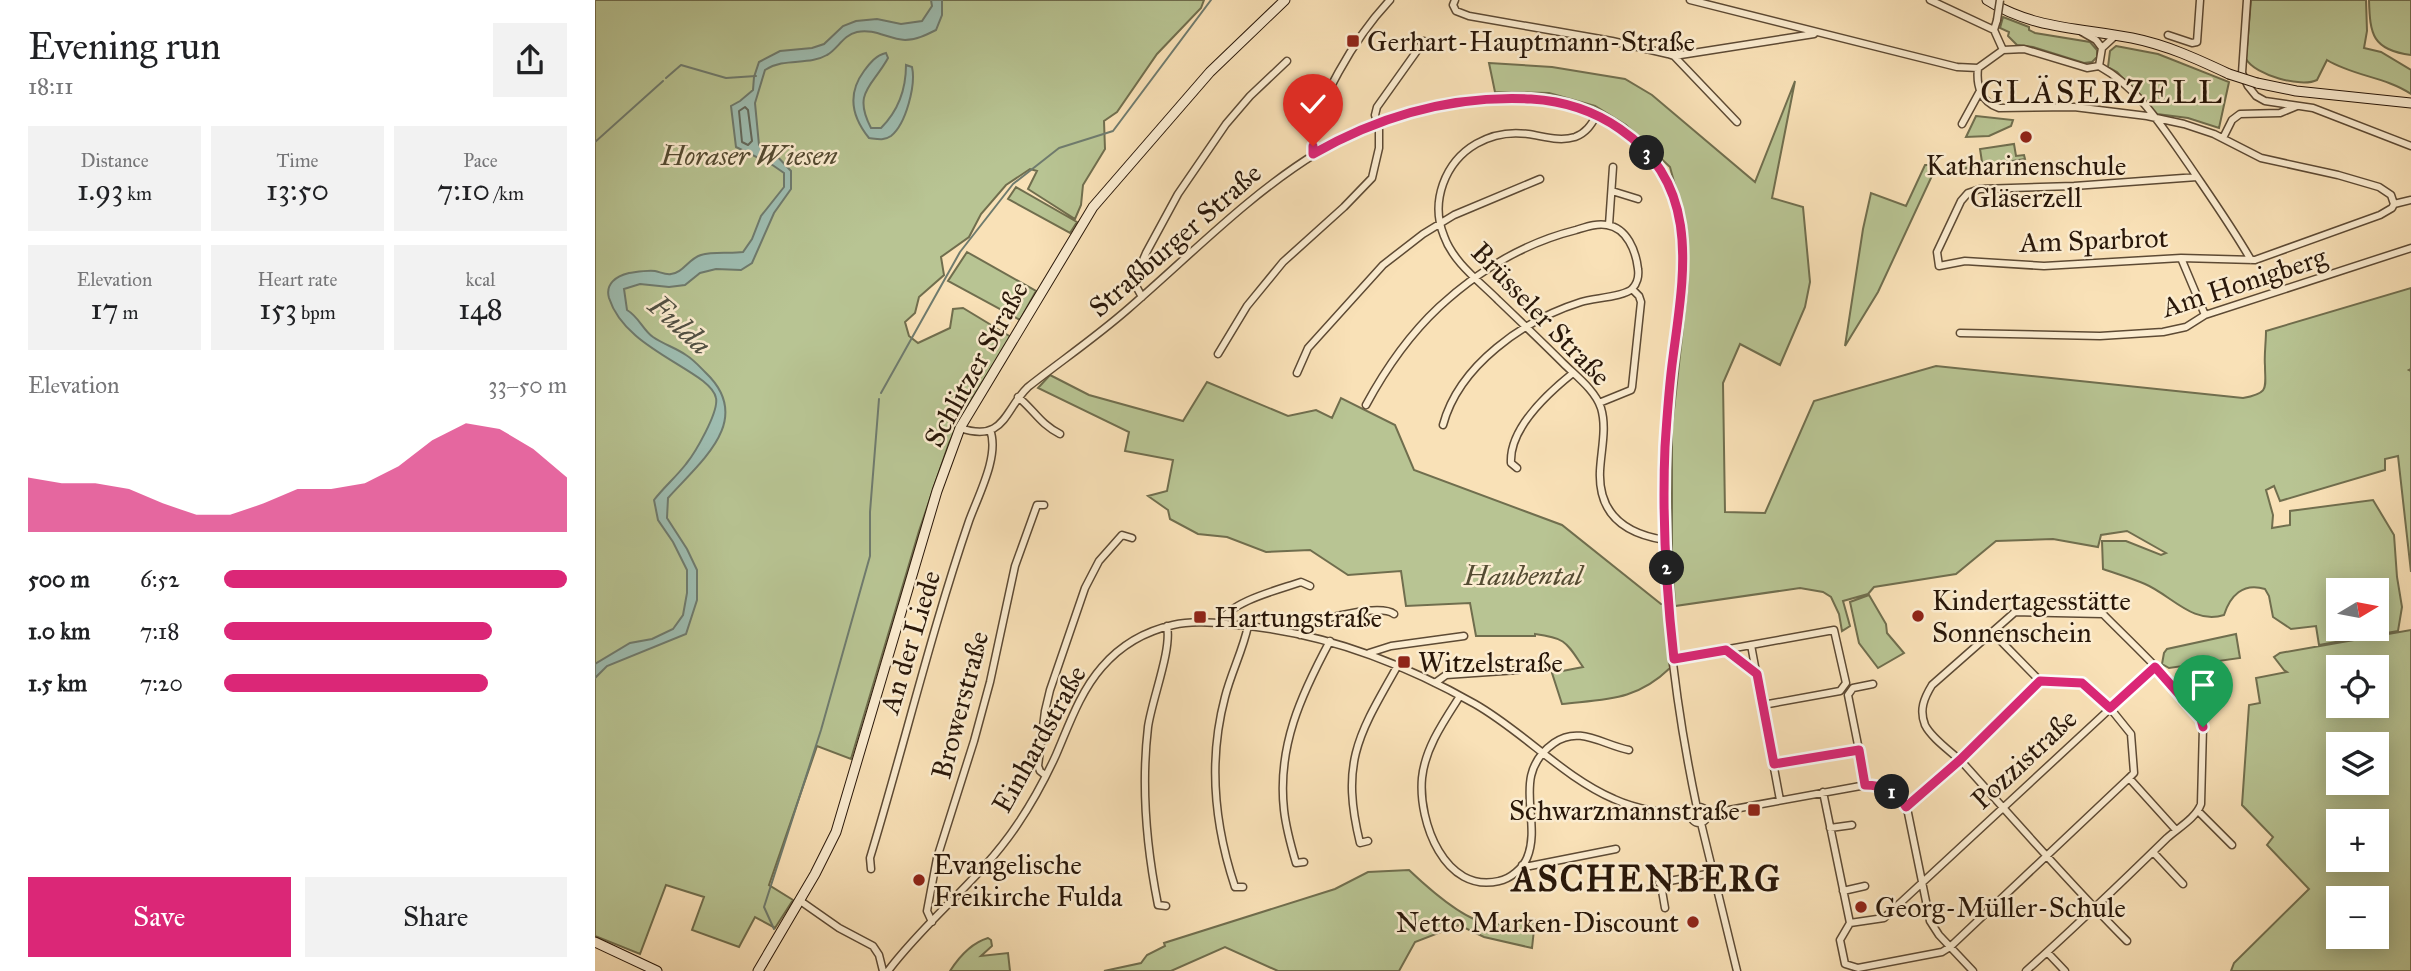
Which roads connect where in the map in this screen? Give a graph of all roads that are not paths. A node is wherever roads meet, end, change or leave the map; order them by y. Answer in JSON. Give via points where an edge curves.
{"nodes":[{"id":1,"x":1285,"y":0,"type":"edge"},
{"id":2,"x":1389,"y":0,"type":"edge"},
{"id":3,"x":1690,"y":0,"type":"edge"},
{"id":4,"x":1930,"y":0,"type":"edge"},
{"id":5,"x":1987,"y":0,"type":"edge"},
{"id":6,"x":2000,"y":0,"type":"edge"},
{"id":7,"x":2200,"y":0,"type":"edge"},
{"id":8,"x":2247,"y":0,"type":"edge"},
{"id":9,"x":1454,"y":3,"type":"edge"},
{"id":10,"x":1719,"y":4,"type":"edge"},
{"id":11,"x":1946,"y":4,"type":"edge"},
{"id":12,"x":1994,"y":30,"type":"junction"},
{"id":13,"x":2082,"y":32,"type":"junction"},
{"id":14,"x":1816,"y":33,"type":"junction"},
{"id":15,"x":2117,"y":35,"type":"junction"},
{"id":16,"x":2168,"y":35,"type":"dead end"},
{"id":17,"x":1424,"y":41,"type":"dead end"},
{"id":18,"x":2102,"y":48,"type":"junction"},
{"id":19,"x":2003,"y":50,"type":"junction"},
{"id":20,"x":1674,"y":56,"type":"junction"},
{"id":21,"x":1287,"y":61,"type":"dead end"},
{"id":22,"x":2099,"y":66,"type":"junction"},
{"id":23,"x":1978,"y":68,"type":"junction"},
{"id":24,"x":1980,"y":91,"type":"junction"},
{"id":25,"x":2411,"y":103,"type":"edge"},
{"id":26,"x":2299,"y":106,"type":"junction"},
{"id":27,"x":1597,"y":115,"type":"junction"},
{"id":28,"x":2155,"y":118,"type":"junction"},
{"id":29,"x":1377,"y":122,"type":"junction"},
{"id":30,"x":1737,"y":122,"type":"dead end"},
{"id":31,"x":1962,"y":124,"type":"dead end"},
{"id":32,"x":2223,"y":138,"type":"junction"},
{"id":33,"x":2411,"y":146,"type":"edge"},
{"id":34,"x":1313,"y":154,"type":"junction"},
{"id":35,"x":1613,"y":167,"type":"dead end"},
{"id":36,"x":2197,"y":177,"type":"junction"},
{"id":37,"x":1540,"y":180,"type":"dead end"},
{"id":38,"x":1612,"y":191,"type":"junction"},
{"id":39,"x":1638,"y":199,"type":"dead end"},
{"id":40,"x":2411,"y":200,"type":"edge"},
{"id":41,"x":2393,"y":204,"type":"junction"},
{"id":42,"x":1440,"y":223,"type":"junction"},
{"id":43,"x":1609,"y":225,"type":"junction"},
{"id":44,"x":2411,"y":248,"type":"edge"},
{"id":45,"x":2182,"y":258,"type":"junction"},
{"id":46,"x":2251,"y":260,"type":"junction"},
{"id":47,"x":1474,"y":277,"type":"junction"},
{"id":48,"x":1632,"y":289,"type":"junction"},
{"id":49,"x":1142,"y":297,"type":"junction"},
{"id":50,"x":2205,"y":315,"type":"junction"},
{"id":51,"x":1526,"y":327,"type":"junction"},
{"id":52,"x":1960,"y":333,"type":"dead end"},
{"id":53,"x":1218,"y":354,"type":"dead end"},
{"id":54,"x":1297,"y":373,"type":"dead end"},
{"id":55,"x":1573,"y":373,"type":"junction"},
{"id":56,"x":1018,"y":397,"type":"junction"},
{"id":57,"x":1599,"y":403,"type":"junction"},
{"id":58,"x":1366,"y":405,"type":"dead end"},
{"id":59,"x":1443,"y":425,"type":"dead end"},
{"id":60,"x":960,"y":428,"type":"junction"},
{"id":61,"x":990,"y":430,"type":"junction"},
{"id":62,"x":1060,"y":434,"type":"dead end"},
{"id":63,"x":1517,"y":468,"type":"dead end"},
{"id":64,"x":1044,"y":505,"type":"dead end"},
{"id":65,"x":1132,"y":538,"type":"dead end"},
{"id":66,"x":1665,"y":540,"type":"junction"},
{"id":67,"x":1310,"y":586,"type":"dead end"},
{"id":68,"x":1394,"y":614,"type":"dead end"},
{"id":69,"x":1219,"y":623,"type":"junction"},
{"id":70,"x":1167,"y":626,"type":"junction"},
{"id":71,"x":1248,"y":626,"type":"junction"},
{"id":72,"x":1992,"y":632,"type":"junction"},
{"id":73,"x":1300,"y":635,"type":"junction"},
{"id":74,"x":1464,"y":636,"type":"dead end"},
{"id":75,"x":1330,"y":641,"type":"junction"},
{"id":76,"x":1751,"y":645,"type":"junction"},
{"id":77,"x":1726,"y":650,"type":"junction"},
{"id":78,"x":1369,"y":653,"type":"junction"},
{"id":79,"x":1674,"y":659,"type":"junction"},
{"id":80,"x":1398,"y":665,"type":"junction"},
{"id":81,"x":2155,"y":667,"type":"junction"},
{"id":82,"x":1518,"y":670,"type":"dead end"},
{"id":83,"x":1757,"y":674,"type":"junction"},
{"id":84,"x":2040,"y":681,"type":"junction"},
{"id":85,"x":1435,"y":682,"type":"junction"},
{"id":86,"x":1873,"y":684,"type":"dead end"},
{"id":87,"x":1460,"y":696,"type":"junction"},
{"id":88,"x":1763,"y":705,"type":"junction"},
{"id":89,"x":2110,"y":708,"type":"junction"},
{"id":90,"x":1629,"y":750,"type":"dead end"},
{"id":91,"x":1859,"y":750,"type":"junction"},
{"id":92,"x":1544,"y":753,"type":"junction"},
{"id":93,"x":1960,"y":760,"type":"junction"},
{"id":94,"x":1774,"y":764,"type":"junction"},
{"id":95,"x":1045,"y":775,"type":"junction"},
{"id":96,"x":2129,"y":778,"type":"junction"},
{"id":97,"x":1865,"y":785,"type":"junction"},
{"id":98,"x":1822,"y":792,"type":"junction"},
{"id":99,"x":1780,"y":800,"type":"junction"},
{"id":100,"x":1906,"y":807,"type":"junction"},
{"id":101,"x":1697,"y":808,"type":"junction"},
{"id":102,"x":2003,"y":808,"type":"junction"},
{"id":103,"x":2198,"y":811,"type":"junction"},
{"id":104,"x":1707,"y":814,"type":"junction"},
{"id":105,"x":1691,"y":816,"type":"junction"},
{"id":106,"x":1701,"y":823,"type":"junction"},
{"id":107,"x":1851,"y":825,"type":"dead end"},
{"id":108,"x":1830,"y":828,"type":"junction"},
{"id":109,"x":2176,"y":830,"type":"junction"},
{"id":110,"x":1368,"y":841,"type":"dead end"},
{"id":111,"x":2232,"y":845,"type":"dead end"},
{"id":112,"x":1616,"y":849,"type":"dead end"},
{"id":113,"x":2153,"y":852,"type":"junction"},
{"id":114,"x":2047,"y":856,"type":"junction"},
{"id":115,"x":1304,"y":862,"type":"dead end"},
{"id":116,"x":1522,"y":865,"type":"junction"},
{"id":117,"x":871,"y":869,"type":"dead end"},
{"id":118,"x":1713,"y":873,"type":"junction"},
{"id":119,"x":1922,"y":883,"type":"junction"},
{"id":120,"x":2183,"y":884,"type":"dead end"},
{"id":121,"x":1865,"y":886,"type":"dead end"},
{"id":122,"x":1244,"y":887,"type":"dead end"},
{"id":123,"x":1843,"y":891,"type":"junction"},
{"id":124,"x":1673,"y":896,"type":"dead end"},
{"id":125,"x":1663,"y":898,"type":"junction"},
{"id":126,"x":799,"y":900,"type":"junction"},
{"id":127,"x":1166,"y":906,"type":"dead end"},
{"id":128,"x":2093,"y":907,"type":"junction"},
{"id":129,"x":1665,"y":908,"type":"dead end"},
{"id":130,"x":932,"y":922,"type":"junction"},
{"id":131,"x":1850,"y":923,"type":"junction"},
{"id":132,"x":595,"y":942,"type":"edge"},
{"id":133,"x":2127,"y":942,"type":"dead end"},
{"id":134,"x":1950,"y":947,"type":"junction"},
{"id":135,"x":2047,"y":952,"type":"junction"},
{"id":136,"x":1881,"y":967,"type":"edge"},
{"id":137,"x":1845,"y":968,"type":"edge"},
{"id":138,"x":657,"y":971,"type":"edge"},
{"id":139,"x":758,"y":971,"type":"edge"},
{"id":140,"x":883,"y":971,"type":"edge"},
{"id":141,"x":888,"y":971,"type":"edge"},
{"id":142,"x":1737,"y":971,"type":"edge"},
{"id":143,"x":1973,"y":971,"type":"edge"},
{"id":144,"x":2026,"y":971,"type":"edge"},
{"id":145,"x":2065,"y":971,"type":"edge"}],
"edges":[{"from":1,"to":60,"type":"main road","name":"Schlitzer Straße","via":[[1210,72],[1093,207]]},
{"from":2,"to":34,"type":"street","via":[[1336,78],[1313,137]]},
{"from":3,"to":10,"type":"street"},
{"from":4,"to":11,"type":"street"},
{"from":5,"to":13,"type":"main road","via":[[2032,22]]},
{"from":6,"to":12,"type":"street","bridge":true},
{"from":7,"to":16,"type":"street","via":[[2197,42]]},
{"from":8,"to":26,"type":"street","via":[[2242,66],[2248,86],[2265,100]]},
{"from":9,"to":20,"type":"street","via":[[1456,11],[1469,16]]},
{"from":10,"to":14,"type":"street"},
{"from":11,"to":12,"type":"street"},
{"from":12,"to":19,"type":"street"},
{"from":13,"to":15,"type":"main road"},
{"from":13,"to":18,"type":"street"},
{"from":14,"to":20,"type":"street"},
{"from":14,"to":23,"type":"street"},
{"from":15,"to":18,"type":"street"},
{"from":15,"to":25,"type":"main road","bridge":true,"via":[[2168,47],[2257,83]]},
{"from":17,"to":29,"type":"street","via":[[1377,107]]},
{"from":18,"to":22,"type":"street"},
{"from":19,"to":22,"type":"street","via":[[2024,49],[2087,68]]},
{"from":19,"to":23,"type":"street"},
{"from":20,"to":30,"type":"street"},
{"from":21,"to":49,"type":"street","via":[[1250,96],[1183,185],[1136,276]]},
{"from":22,"to":28,"type":"street","via":[[2117,75]]},
{"from":23,"to":24,"type":"street"},
{"from":24,"to":28,"type":"street","via":[[1987,102],[1999,108],[2067,107]]},
{"from":24,"to":31,"type":"street"},
{"from":26,"to":32,"type":"street","via":[[2280,113],[2241,114],[2232,120]]},
{"from":26,"to":33,"type":"street"},
{"from":27,"to":29,"type":"street","name":"Straßburger Straße","via":[[1555,102],[1500,99],[1437,105]]},
{"from":27,"to":42,"type":"street","name":"Brüsseler Straße","via":[[1573,138],[1507,133],[1475,144],[1445,178]]},
{"from":27,"to":66,"type":"street","name":"Straßburger Straße","via":[[1636,140],[1653,160],[1672,193],[1682,232],[1683,275],[1666,438]]},
{"from":28,"to":32,"type":"street"},
{"from":28,"to":36,"type":"street"},
{"from":29,"to":34,"type":"street","name":"Straßburger Straße"},
{"from":29,"to":53,"type":"street","via":[[1379,148],[1372,178],[1283,262],[1247,306]]},
{"from":32,"to":41,"type":"street","via":[[2262,158],[2379,187],[2391,195]]},
{"from":34,"to":49,"type":"street","name":"Straßburger Straße","via":[[1251,200]]},
{"from":35,"to":38,"type":"street"},
{"from":36,"to":45,"type":"street","name":"Am Sparbrot","via":[[1980,189],[1961,201],[1937,252],[1939,266],[1965,261],[2044,266]]},
{"from":36,"to":46,"type":"street"},
{"from":37,"to":42,"type":"street"},
{"from":38,"to":39,"type":"street"},
{"from":38,"to":43,"type":"street"},
{"from":40,"to":41,"type":"street","name":"Am Sparbrot"},
{"from":41,"to":46,"type":"street","name":"Am Sparbrot","via":[[2380,215]]},
{"from":42,"to":47,"type":"street","name":"Brüsseler Straße","via":[[1453,253]]},
{"from":42,"to":54,"type":"street","via":[[1383,265],[1308,348]]},
{"from":43,"to":47,"type":"street","via":[[1595,224],[1535,243]]},
{"from":43,"to":48,"type":"street","via":[[1628,238],[1634,249],[1639,272]]},
{"from":44,"to":50,"type":"street","name":"Am Honigberg"},
{"from":45,"to":46,"type":"street","name":"Am Sparbrot"},
{"from":45,"to":50,"type":"street"},
{"from":47,"to":51,"type":"street","name":"Brüsseler Straße"},
{"from":47,"to":58,"type":"street","via":[[1423,323],[1387,366]]},
{"from":48,"to":51,"type":"street","via":[[1568,307]]},
{"from":48,"to":57,"type":"street","via":[[1641,302],[1632,387]]},
{"from":49,"to":56,"type":"street","name":"Straßburger Straße"},
{"from":50,"to":52,"type":"street","name":"Am Honigberg","via":[[2186,327],[2163,332],[2100,336]]},
{"from":51,"to":55,"type":"street","name":"Brüsseler Straße"},
{"from":51,"to":59,"type":"street","via":[[1478,366],[1455,397]]},
{"from":55,"to":57,"type":"street","name":"Brüsseler Straße"},
{"from":55,"to":63,"type":"street","via":[[1536,407],[1520,431],[1510,452]]},
{"from":56,"to":61,"type":"street","name":"Straßburger Straße","via":[[1002,423]]},
{"from":56,"to":62,"type":"street","via":[[1044,425]]},
{"from":57,"to":66,"type":"street","name":"Brüsseler Straße","via":[[1604,423],[1600,483],[1606,504],[1627,529]]},
{"from":60,"to":61,"type":"street"},
{"from":60,"to":126,"type":"main road","name":"Schlitzer Straße","via":[[937,491],[840,819]]},
{"from":61,"to":117,"type":"street","name":"An der Liede","via":[[994,445],[991,461],[908,718],[870,858]]},
{"from":64,"to":130,"type":"street","name":"Browerstraße","via":[[1037,505],[1015,566],[987,694],[935,867],[927,911]]},
{"from":65,"to":95,"type":"street","via":[[1122,535],[1098,561],[1085,587],[1045,711],[1038,763]]},
{"from":66,"to":79,"type":"street","name":"Straßburger Straße"},
{"from":67,"to":69,"type":"street","via":[[1301,582],[1250,600],[1225,613]]},
{"from":68,"to":73,"type":"street","via":[[1378,610],[1325,620],[1310,624]]},
{"from":69,"to":70,"type":"street","name":"Einhardstraße"},
{"from":69,"to":71,"type":"street","name":"Einhardstraße"},
{"from":70,"to":95,"type":"street","name":"Einhardstraße","via":[[1135,639],[1101,668]]},
{"from":70,"to":127,"type":"street","via":[[1169,644],[1154,693],[1143,786],[1158,905]]},
{"from":71,"to":73,"type":"street","name":"Einhardstraße"},
{"from":71,"to":122,"type":"street","via":[[1220,716],[1215,767],[1216,813],[1225,856],[1235,887]]},
{"from":72,"to":81,"type":"street","via":[[2015,612],[2103,614]]},
{"from":72,"to":84,"type":"street"},
{"from":72,"to":93,"type":"street","via":[[1932,685],[1923,701],[1926,728]]},
{"from":73,"to":75,"type":"street","name":"Einhardstraße"},
{"from":74,"to":78,"type":"street"},
{"from":75,"to":78,"type":"street","name":"Einhardstraße"},
{"from":75,"to":115,"type":"street","via":[[1299,703],[1285,753],[1286,819],[1296,863]]},
{"from":76,"to":77,"type":"street"},
{"from":76,"to":83,"type":"street"},
{"from":76,"to":88,"type":"street","via":[[1834,630],[1846,683],[1840,691]]},
{"from":77,"to":79,"type":"street"},
{"from":77,"to":83,"type":"street"},
{"from":78,"to":80,"type":"street","name":"Einhardstraße"},
{"from":79,"to":101,"type":"street","name":"Straßburger Straße"},
{"from":80,"to":85,"type":"street","name":"Einhardstraße"},
{"from":80,"to":110,"type":"street","via":[[1364,727],[1352,769],[1360,843]]},
{"from":81,"to":89,"type":"street","name":"Pozzistraße"},
{"from":81,"to":103,"type":"street","via":[[2201,719]]},
{"from":82,"to":85,"type":"street","via":[[1454,674]]},
{"from":83,"to":88,"type":"street"},
{"from":84,"to":89,"type":"street","via":[[2082,683]]},
{"from":84,"to":93,"type":"street"},
{"from":85,"to":87,"type":"street","name":"Einhardstraße"},
{"from":86,"to":91,"type":"street","via":[[1853,688],[1848,695]]},
{"from":87,"to":92,"type":"street","name":"Einhardstraße"},
{"from":87,"to":116,"type":"street","via":[[1423,769],[1423,803],[1433,840],[1459,874],[1476,884],[1504,880]]},
{"from":88,"to":94,"type":"street"},
{"from":89,"to":96,"type":"street","via":[[2131,734],[2134,773]]},
{"from":89,"to":102,"type":"street","name":"Pozzistraße"},
{"from":90,"to":92,"type":"street","via":[[1578,735],[1560,739]]},
{"from":91,"to":94,"type":"street"},
{"from":91,"to":97,"type":"street"},
{"from":92,"to":105,"type":"street","name":"Einhardstraße","via":[[1615,800]]},
{"from":92,"to":116,"type":"street","via":[[1528,785],[1531,839]]},
{"from":93,"to":100,"type":"street"},
{"from":93,"to":102,"type":"street"},
{"from":94,"to":99,"type":"street"},
{"from":95,"to":130,"type":"street","name":"Einhardstraße","via":[[1005,842]]},
{"from":96,"to":109,"type":"street"},
{"from":96,"to":114,"type":"street"},
{"from":97,"to":98,"type":"street"},
{"from":97,"to":100,"type":"street","via":[[1887,789]]},
{"from":98,"to":99,"type":"street"},
{"from":98,"to":108,"type":"street"},
{"from":99,"to":104,"type":"street"},
{"from":100,"to":119,"type":"street"},
{"from":101,"to":104,"type":"street"},
{"from":101,"to":105,"type":"street"},
{"from":102,"to":114,"type":"street"},
{"from":102,"to":119,"type":"street","name":"Pozzistraße"},
{"from":103,"to":109,"type":"street"},
{"from":103,"to":111,"type":"street"},
{"from":104,"to":106,"type":"street"},
{"from":105,"to":106,"type":"street"},
{"from":106,"to":118,"type":"street"},
{"from":107,"to":108,"type":"street"},
{"from":108,"to":123,"type":"street"},
{"from":109,"to":113,"type":"street"},
{"from":112,"to":116,"type":"street"},
{"from":113,"to":120,"type":"street"},
{"from":113,"to":128,"type":"street"},
{"from":114,"to":128,"type":"street"},
{"from":114,"to":134,"type":"street"},
{"from":118,"to":125,"type":"street","via":[[1661,883]]},
{"from":118,"to":142,"type":"street"},
{"from":119,"to":131,"type":"street","name":"Pozzistraße","via":[[1884,918]]},
{"from":119,"to":134,"type":"street","via":[[1930,921]]},
{"from":121,"to":123,"type":"street"},
{"from":123,"to":131,"type":"street"},
{"from":124,"to":125,"type":"street"},
{"from":125,"to":129,"type":"street"},
{"from":126,"to":139,"type":"main road","name":"Schlitzer Straße"},
{"from":126,"to":140,"type":"street","via":[[873,946]]},
{"from":128,"to":133,"type":"street"},
{"from":128,"to":135,"type":"street"},
{"from":130,"to":141,"type":"street","name":"Einhardstraße"},
{"from":131,"to":137,"type":"street","via":[[1840,940]]},
{"from":132,"to":138,"type":"main road"},
{"from":134,"to":136,"type":"street"},
{"from":134,"to":143,"type":"street"},
{"from":135,"to":144,"type":"street"},
{"from":135,"to":145,"type":"street"},
{"from":136,"to":137,"type":"street"}]}
